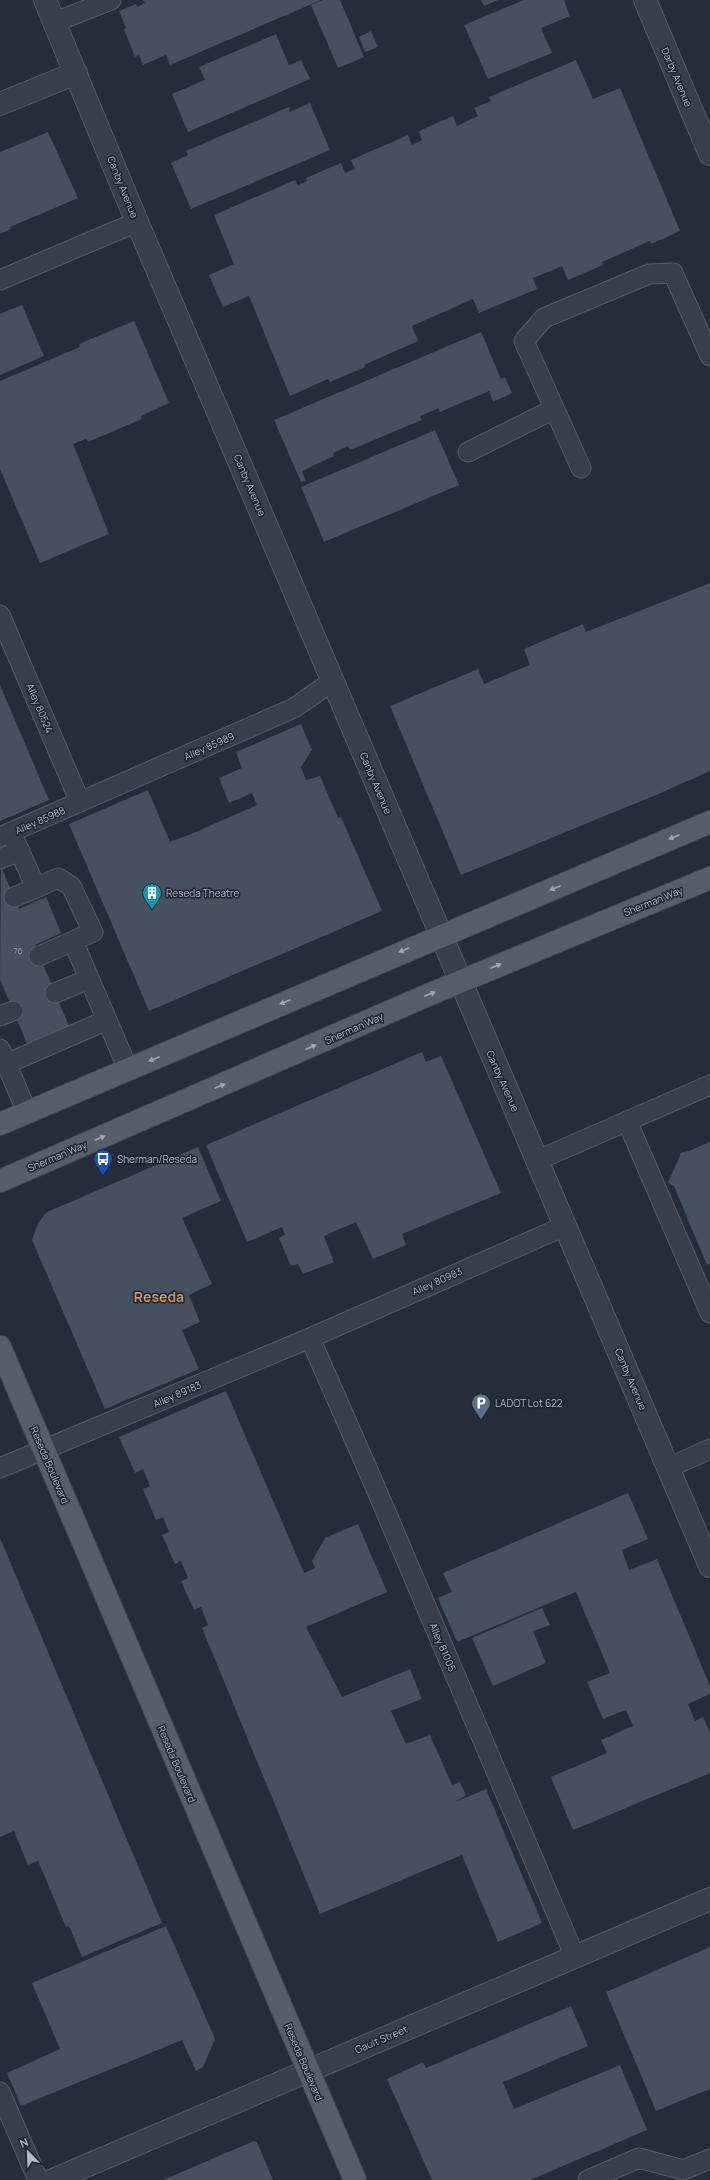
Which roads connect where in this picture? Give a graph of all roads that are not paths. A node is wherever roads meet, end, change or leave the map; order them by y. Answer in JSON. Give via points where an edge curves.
{"nodes":[{"id":1,"x":45,"y":0,"type":"edge"},
{"id":2,"x":111,"y":0,"type":"edge"},
{"id":3,"x":645,"y":0,"type":"edge"},
{"id":4,"x":55,"y":22,"type":"junction"},
{"id":5,"x":76,"y":73,"type":"junction"},
{"id":6,"x":0,"y":104,"type":"edge"},
{"id":7,"x":710,"y":154,"type":"edge"},
{"id":8,"x":137,"y":222,"type":"junction"},
{"id":9,"x":0,"y":280,"type":"edge"},
{"id":10,"x":710,"y":356,"type":"edge"},
{"id":11,"x":554,"y":409,"type":"junction"},
{"id":12,"x":468,"y":452,"type":"dead end"},
{"id":13,"x":581,"y":468,"type":"dead end"},
{"id":14,"x":0,"y":615,"type":"edge"},
{"id":15,"x":333,"y":681,"type":"junction"},
{"id":16,"x":80,"y":802,"type":"junction"},
{"id":17,"x":710,"y":822,"type":"edge"},
{"id":18,"x":6,"y":835,"type":"edge"},
{"id":19,"x":20,"y":851,"type":"junction"},
{"id":20,"x":0,"y":859,"type":"edge"},
{"id":21,"x":709,"y":882,"type":"edge"},
{"id":22,"x":36,"y":888,"type":"junction"},
{"id":23,"x":14,"y":897,"type":"dead end"},
{"id":24,"x":440,"y":935,"type":"junction"},
{"id":25,"x":73,"y":941,"type":"junction"},
{"id":26,"x":39,"y":956,"type":"dead end"},
{"id":27,"x":89,"y":978,"type":"junction"},
{"id":28,"x":460,"y":982,"type":"junction"},
{"id":29,"x":55,"y":993,"type":"dead end"},
{"id":30,"x":107,"y":1020,"type":"junction"},
{"id":31,"x":3,"y":1056,"type":"edge"},
{"id":32,"x":128,"y":1070,"type":"junction"},
{"id":33,"x":710,"y":1085,"type":"edge"},
{"id":34,"x":27,"y":1112,"type":"junction"},
{"id":35,"x":627,"y":1121,"type":"junction"},
{"id":36,"x":0,"y":1124,"type":"edge"},
{"id":37,"x":538,"y":1160,"type":"junction"},
{"id":38,"x":0,"y":1181,"type":"edge"},
{"id":39,"x":565,"y":1226,"type":"junction"},
{"id":40,"x":710,"y":1313,"type":"edge"},
{"id":41,"x":310,"y":1338,"type":"junction"},
{"id":42,"x":0,"y":1347,"type":"edge"},
{"id":43,"x":44,"y":1449,"type":"junction"},
{"id":44,"x":710,"y":1449,"type":"edge"},
{"id":45,"x":0,"y":1468,"type":"edge"},
{"id":46,"x":668,"y":1468,"type":"junction"},
{"id":47,"x":710,"y":1566,"type":"edge"},
{"id":48,"x":710,"y":1899,"type":"edge"},
{"id":49,"x":574,"y":1957,"type":"junction"},
{"id":50,"x":308,"y":2071,"type":"junction"},
{"id":51,"x":0,"y":2092,"type":"edge"},
{"id":52,"x":710,"y":2159,"type":"edge"},
{"id":53,"x":38,"y":2180,"type":"edge"},
{"id":54,"x":53,"y":2180,"type":"edge"},
{"id":55,"x":355,"y":2180,"type":"edge"},
{"id":56,"x":588,"y":2180,"type":"edge"}],
"edges":[{"from":1,"to":4,"type":"street","name":"Canby Avenue"},
{"from":2,"to":4,"type":"lane"},
{"from":3,"to":7,"type":"street","name":"Darby Avenue"},
{"from":4,"to":5,"type":"street","name":"Canby Avenue"},
{"from":5,"to":6,"type":"street"},
{"from":5,"to":8,"type":"street","name":"Canby Avenue"},
{"from":8,"to":9,"type":"lane"},
{"from":8,"to":15,"type":"street","name":"Canby Avenue"},
{"from":10,"to":11,"type":"lane","via":[[674,273],[649,274],[544,318],[524,342]]},
{"from":11,"to":12,"type":"lane"},
{"from":11,"to":13,"type":"lane"},
{"from":14,"to":16,"type":"lane","name":"Alley 80524"},
{"from":15,"to":16,"type":"lane","name":"Alley 85989","via":[[294,708]]},
{"from":15,"to":24,"type":"street","name":"Canby Avenue"},
{"from":16,"to":18,"type":"lane","name":"Alley 85988"},
{"from":17,"to":24,"type":"main road","one_way":true},
{"from":18,"to":19,"type":"lane"},
{"from":19,"to":20,"type":"lane"},
{"from":19,"to":22,"type":"lane"},
{"from":28,"to":21,"type":"main road","name":"Sherman Way","one_way":true},
{"from":22,"to":23,"type":"lane"},
{"from":22,"to":25,"type":"lane","via":[[58,878],[71,886],[93,932]]},
{"from":24,"to":28,"type":"street","name":"Canby Avenue"},
{"from":24,"to":32,"type":"main road","one_way":true},
{"from":25,"to":26,"type":"lane"},
{"from":25,"to":27,"type":"lane"},
{"from":27,"to":29,"type":"lane"},
{"from":27,"to":30,"type":"lane"},
{"from":28,"to":37,"type":"street","name":"Canby Avenue"},
{"from":38,"to":28,"type":"main road","name":"Sherman Way","one_way":true},
{"from":30,"to":31,"type":"lane"},
{"from":30,"to":32,"type":"lane"},
{"from":31,"to":34,"type":"lane"},
{"from":32,"to":34,"type":"main road"},
{"from":33,"to":35,"type":"lane"},
{"from":34,"to":36,"type":"main road"},
{"from":35,"to":37,"type":"lane"},
{"from":35,"to":40,"type":"lane"},
{"from":37,"to":39,"type":"street","name":"Canby Avenue"},
{"from":39,"to":41,"type":"lane","name":"Alley 80983"},
{"from":39,"to":46,"type":"street","name":"Canby Avenue"},
{"from":41,"to":43,"type":"lane","name":"Alley 89183"},
{"from":41,"to":49,"type":"lane","name":"Alley 81005"},
{"from":42,"to":43,"type":"main road","name":"Reseda Boulevard"},
{"from":43,"to":45,"type":"lane","name":"Alley 89183"},
{"from":43,"to":50,"type":"main road","name":"Reseda Boulevard"},
{"from":44,"to":46,"type":"lane"},
{"from":46,"to":47,"type":"street","name":"Canby Avenue"},
{"from":48,"to":49,"type":"street","name":"Gault Street"},
{"from":49,"to":50,"type":"street","name":"Gault Street"},
{"from":50,"to":54,"type":"street","name":"Gault Street"},
{"from":50,"to":55,"type":"main road","name":"Reseda Boulevard"},
{"from":51,"to":53,"type":"lane"},
{"from":52,"to":56,"type":"lane","via":[[683,2170],[639,2158]]}]}
